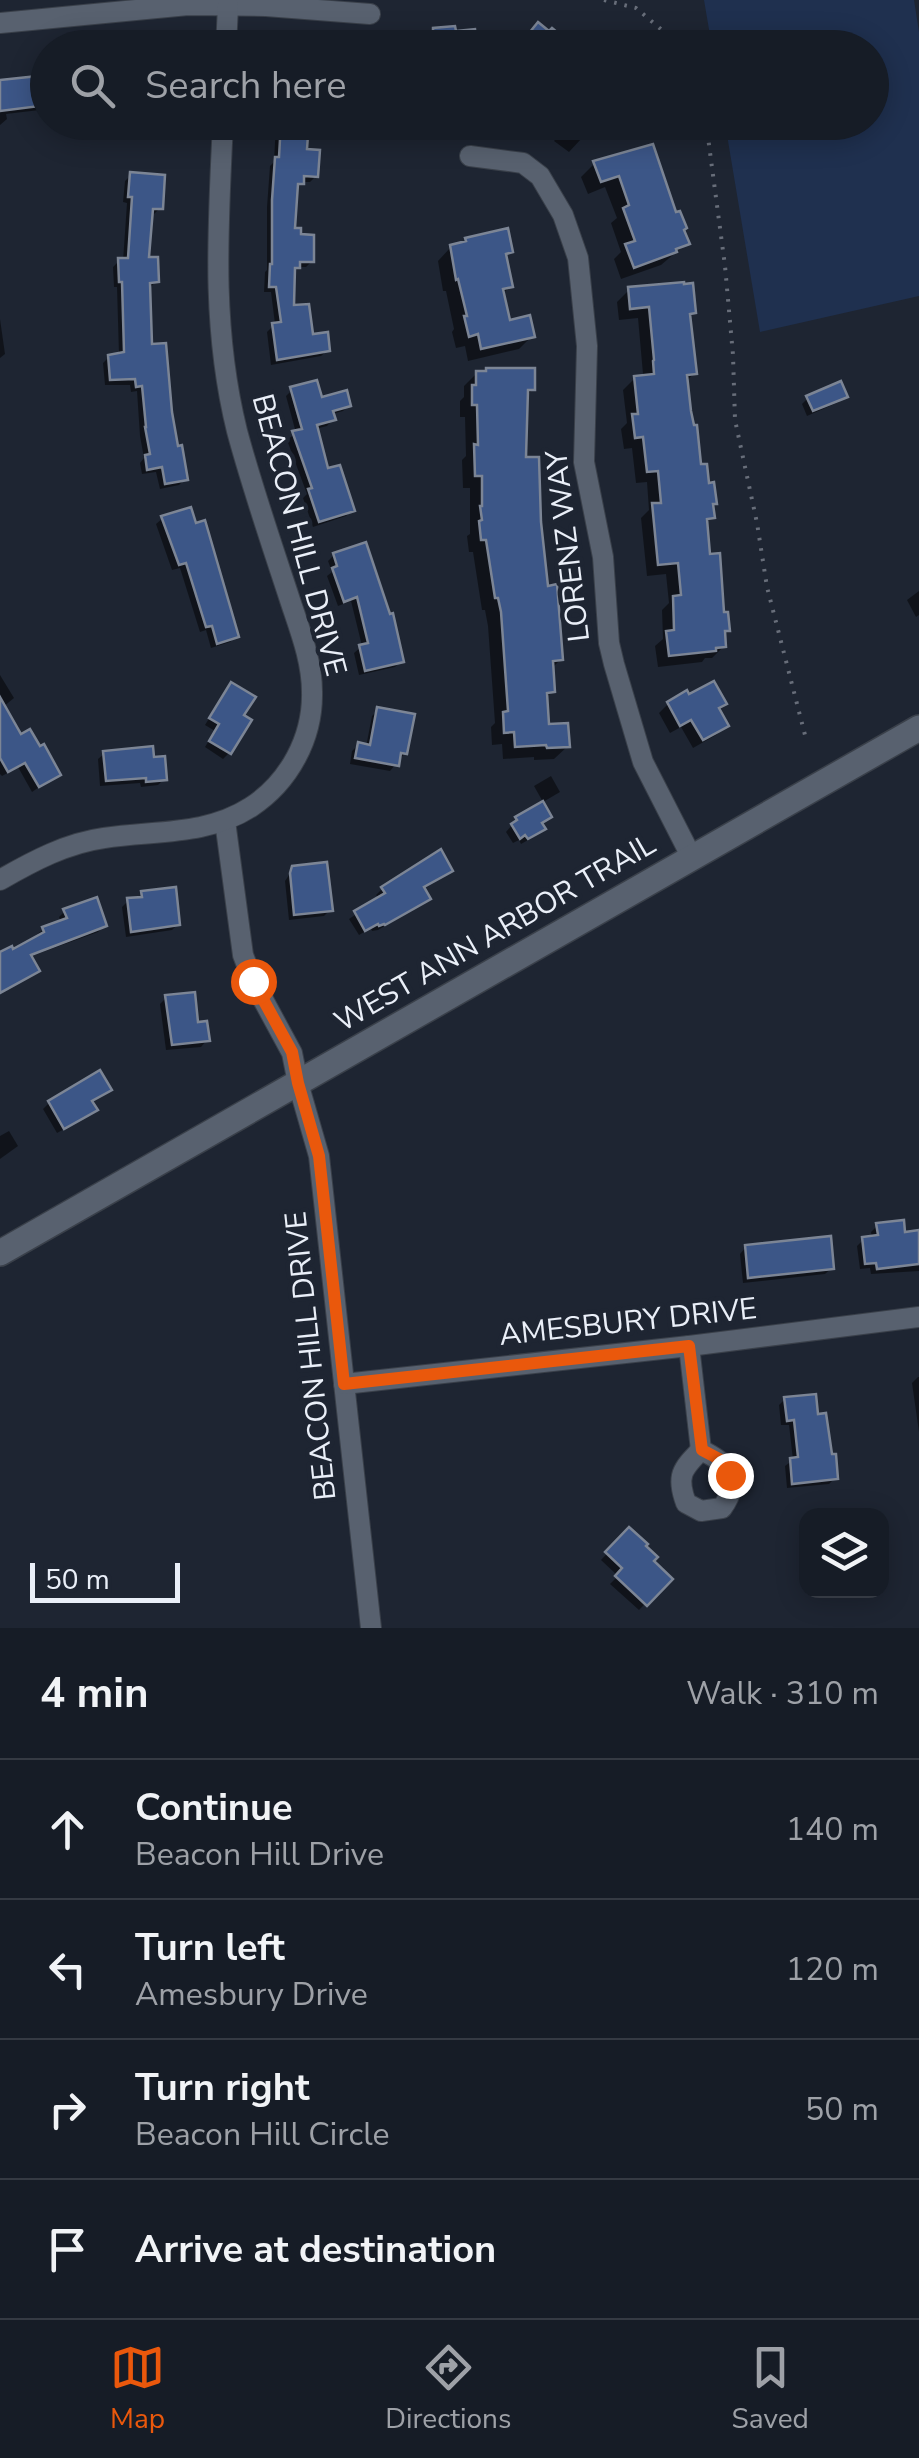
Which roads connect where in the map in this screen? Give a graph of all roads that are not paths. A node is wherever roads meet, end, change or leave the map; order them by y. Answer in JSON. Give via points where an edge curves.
{"nodes":[{"id":1,"x":228,"y":6,"type":"junction"},
{"id":2,"x":370,"y":14,"type":"dead end"},
{"id":3,"x":0,"y":23,"type":"edge"},
{"id":4,"x":227,"y":30,"type":"edge"},
{"id":5,"x":221,"y":140,"type":"edge"},
{"id":6,"x":470,"y":156,"type":"dead end"},
{"id":7,"x":919,"y":728,"type":"edge"},
{"id":8,"x":225,"y":821,"type":"junction"},
{"id":9,"x":692,"y":858,"type":"junction"},
{"id":10,"x":2,"y":874,"type":"edge"},
{"id":11,"x":298,"y":1083,"type":"junction"},
{"id":12,"x":0,"y":1253,"type":"edge"},
{"id":13,"x":919,"y":1317,"type":"edge"},
{"id":14,"x":689,"y":1346,"type":"junction"},
{"id":15,"x":344,"y":1384,"type":"junction"},
{"id":16,"x":702,"y":1450,"type":"dead end"},
{"id":17,"x":371,"y":1628,"type":"edge"}],
"edges":[{"from":1,"to":2,"type":"street"},
{"from":1,"to":3,"type":"street"},
{"from":1,"to":4,"type":"street"},
{"from":5,"to":8,"type":"street","name":"BEACON HILL DRIVE","via":[[221,342],[238,430],[307,654],[312,694],[306,734],[288,771],[262,799]]},
{"from":6,"to":9,"type":"street","name":"LORENZ WAY","via":[[530,166],[571,236],[588,346],[584,462],[603,557],[609,643],[643,762]]},
{"from":7,"to":9,"type":"street","name":"WEST ANN ARBOR TRAIL"},
{"from":8,"to":10,"type":"street","via":[[80,842]]},
{"from":8,"to":11,"type":"street","name":"BEACON HILL DRIVE","via":[[243,955],[292,1052]]},
{"from":9,"to":11,"type":"street","name":"WEST ANN ARBOR TRAIL"},
{"from":11,"to":12,"type":"street","name":"WEST ANN ARBOR TRAIL"},
{"from":11,"to":15,"type":"street","name":"BEACON HILL DRIVE","via":[[319,1156]]},
{"from":13,"to":14,"type":"street","name":"AMESBURY DRIVE"},
{"from":14,"to":15,"type":"street","name":"AMESBURY DRIVE"},
{"from":14,"to":16,"type":"street"},
{"from":15,"to":17,"type":"street","name":"BEACON HILL DRIVE"}]}
